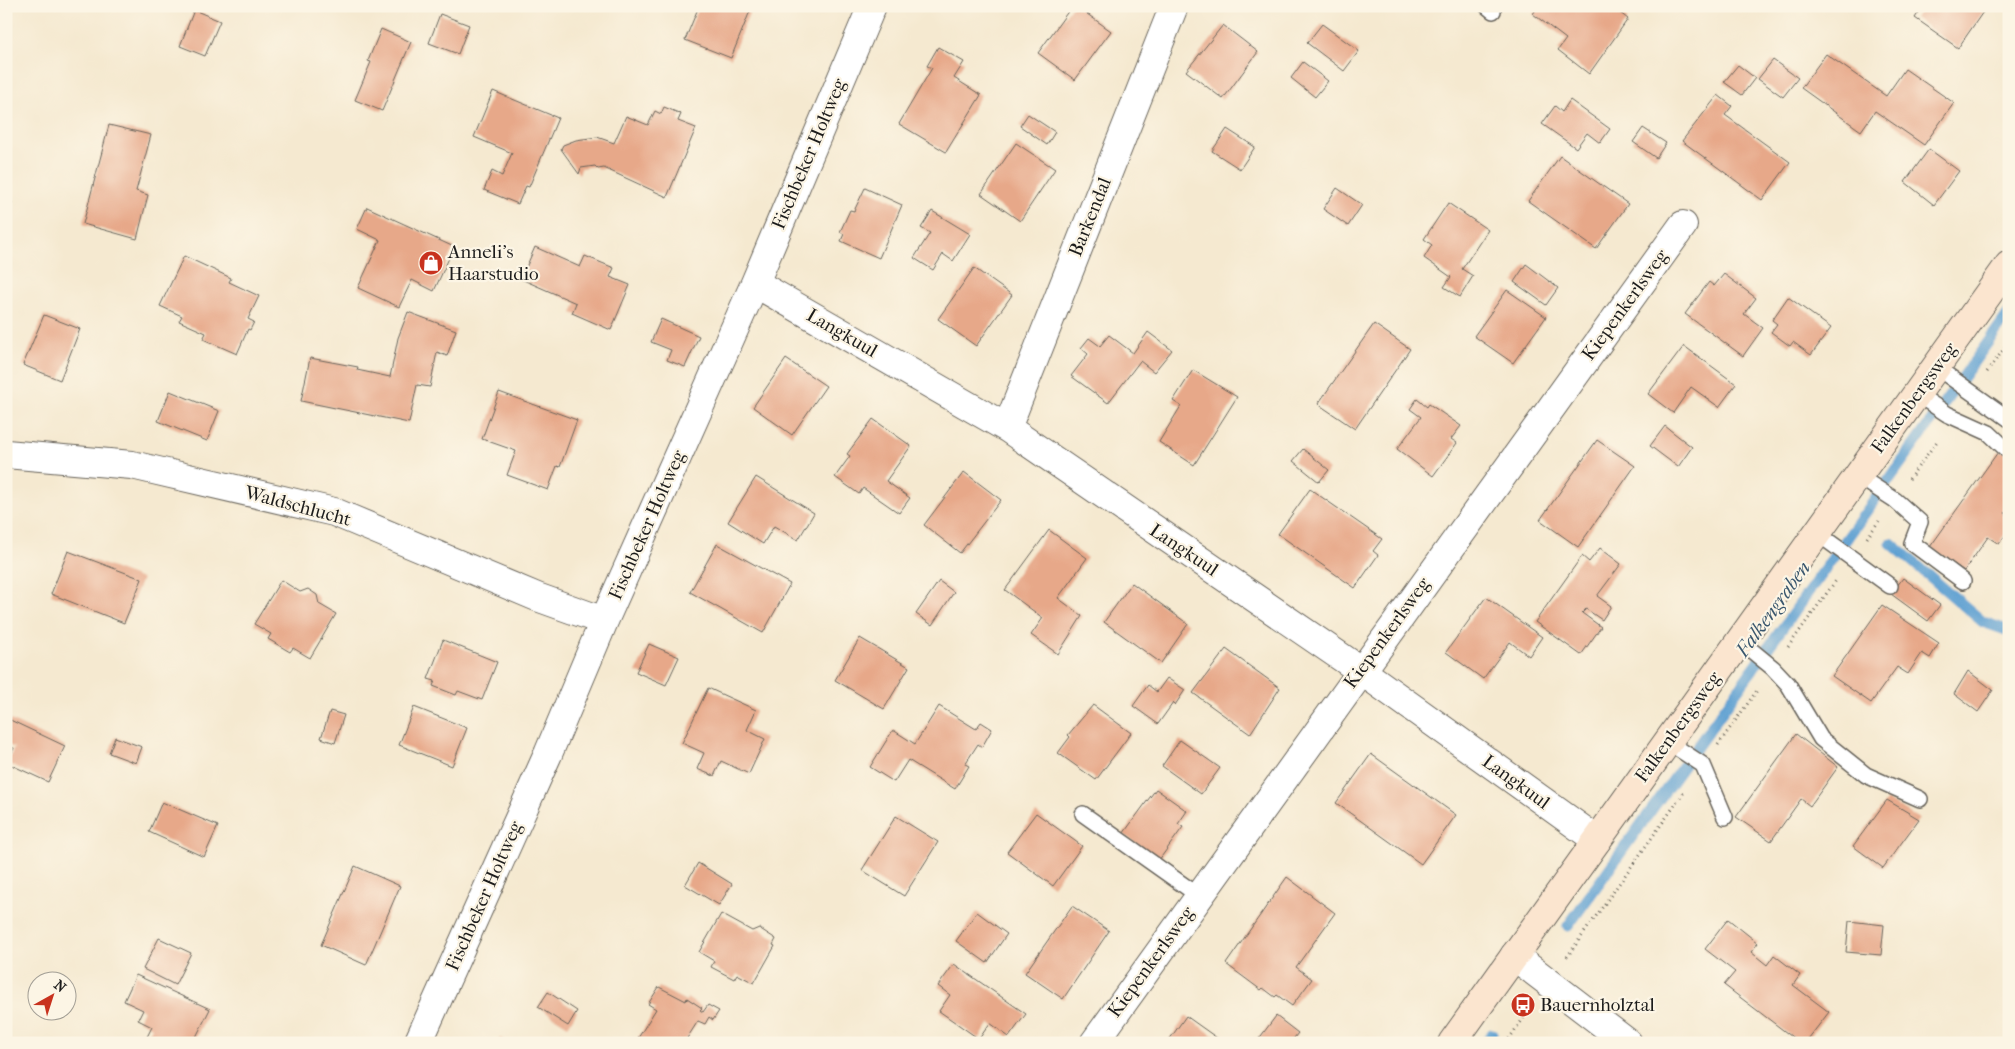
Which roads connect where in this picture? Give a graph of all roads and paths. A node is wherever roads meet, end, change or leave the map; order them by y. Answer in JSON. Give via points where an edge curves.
{"nodes":[{"id":1,"x":872,"y":6,"type":"edge"},
{"id":2,"x":1174,"y":6,"type":"edge"},
{"id":3,"x":1683,"y":225,"type":"dead end"},
{"id":4,"x":2009,"y":266,"type":"edge"},
{"id":5,"x":755,"y":284,"type":"junction"},
{"id":6,"x":1942,"y":372,"type":"junction"},
{"id":7,"x":1923,"y":398,"type":"junction"},
{"id":8,"x":2009,"y":419,"type":"edge"},
{"id":9,"x":1006,"y":428,"type":"junction"},
{"id":10,"x":2007,"y":450,"type":"dead end"},
{"id":11,"x":6,"y":454,"type":"edge"},
{"id":12,"x":1864,"y":480,"type":"junction"},
{"id":13,"x":1825,"y":539,"type":"junction"},
{"id":14,"x":1963,"y":581,"type":"dead end"},
{"id":15,"x":1890,"y":586,"type":"dead end"},
{"id":16,"x":604,"y":621,"type":"junction"},
{"id":17,"x":1745,"y":646,"type":"junction"},
{"id":18,"x":1360,"y":670,"type":"junction"},
{"id":19,"x":1675,"y":746,"type":"junction"},
{"id":20,"x":1920,"y":799,"type":"dead end"},
{"id":21,"x":1083,"y":814,"type":"dead end"},
{"id":22,"x":1725,"y":817,"type":"dead end"},
{"id":23,"x":1598,"y":840,"type":"junction"},
{"id":24,"x":1199,"y":896,"type":"junction"},
{"id":25,"x":1514,"y":956,"type":"junction"},
{"id":26,"x":418,"y":1043,"type":"edge"},
{"id":27,"x":1094,"y":1043,"type":"edge"},
{"id":28,"x":1452,"y":1043,"type":"edge"},
{"id":29,"x":1628,"y":1043,"type":"edge"}],
"edges":[{"from":1,"to":5,"type":"street","name":"Fischbeker Holtweg"},
{"from":2,"to":9,"type":"street","name":"Barkendal"},
{"from":3,"to":18,"type":"street","name":"Kiepenkerlsweg"},
{"from":4,"to":6,"type":"street","name":"Falkenbergsweg"},
{"from":5,"to":9,"type":"street","name":"Langkuul"},
{"from":5,"to":16,"type":"street","name":"Fischbeker Holtweg"},
{"from":6,"to":7,"type":"street","name":"Falkenbergsweg"},
{"from":6,"to":8,"type":"lane"},
{"from":7,"to":10,"type":"lane","via":[[1947,414],[1989,434]]},
{"from":7,"to":12,"type":"street","name":"Falkenbergsweg"},
{"from":9,"to":18,"type":"street","name":"Langkuul"},
{"from":11,"to":16,"type":"street","name":"Waldschlucht","via":[[132,466],[334,512],[537,597]]},
{"from":12,"to":13,"type":"street","name":"Falkenbergsweg"},
{"from":12,"to":14,"type":"lane","via":[[1920,522],[1912,543]]},
{"from":13,"to":15,"type":"lane"},
{"from":13,"to":17,"type":"street","name":"Falkenbergsweg"},
{"from":16,"to":26,"type":"street","name":"Fischbeker Holtweg"},
{"from":17,"to":19,"type":"street","name":"Falkenbergsweg"},
{"from":17,"to":20,"type":"lane","via":[[1788,684],[1821,739],[1866,775]]},
{"from":18,"to":23,"type":"street","name":"Langkuul"},
{"from":18,"to":24,"type":"street","name":"Kiepenkerlsweg"},
{"from":19,"to":22,"type":"lane","via":[[1703,766]]},
{"from":19,"to":23,"type":"street","name":"Falkenbergsweg"},
{"from":21,"to":24,"type":"lane"},
{"from":23,"to":25,"type":"street","name":"Falkenbergsweg"},
{"from":24,"to":27,"type":"street","name":"Kiepenkerlsweg"},
{"from":25,"to":28,"type":"street","name":"Falkenbergsweg"},
{"from":25,"to":29,"type":"street"}]}
